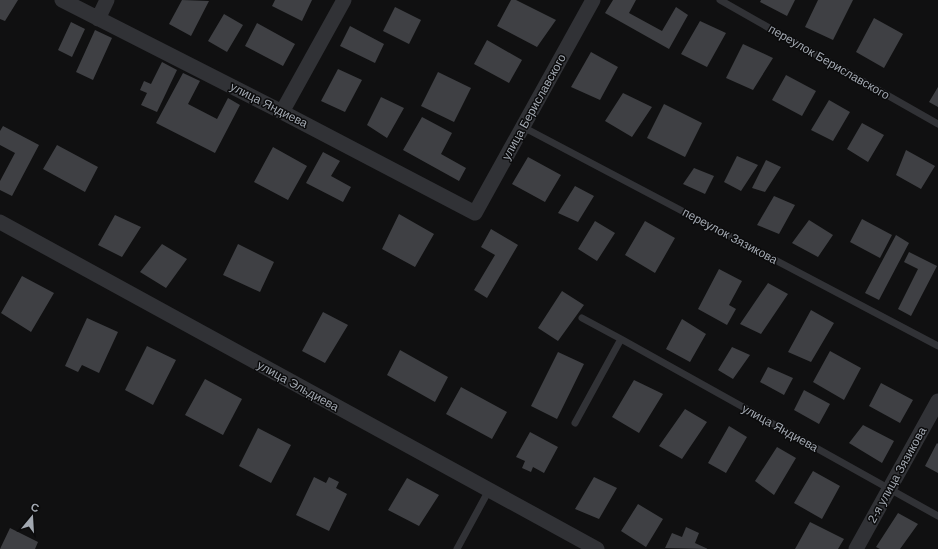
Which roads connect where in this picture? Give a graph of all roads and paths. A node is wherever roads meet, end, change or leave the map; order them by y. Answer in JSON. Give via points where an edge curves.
{"nodes":[{"id":1,"x":62,"y":0,"type":"edge"},
{"id":2,"x":107,"y":0,"type":"edge"},
{"id":3,"x":344,"y":0,"type":"edge"},
{"id":4,"x":593,"y":0,"type":"edge"},
{"id":5,"x":720,"y":0,"type":"edge"},
{"id":6,"x":98,"y":19,"type":"junction"},
{"id":7,"x":282,"y":112,"type":"junction"},
{"id":8,"x":938,"y":124,"type":"edge"},
{"id":9,"x":523,"y":127,"type":"junction"},
{"id":10,"x":475,"y":213,"type":"joint"},
{"id":11,"x":0,"y":222,"type":"edge"},
{"id":12,"x":582,"y":318,"type":"dead end"},
{"id":13,"x":621,"y":339,"type":"junction"},
{"id":14,"x":938,"y":346,"type":"edge"},
{"id":15,"x":938,"y":401,"type":"edge"},
{"id":16,"x":575,"y":424,"type":"dead end"},
{"id":17,"x":890,"y":489,"type":"junction"},
{"id":18,"x":489,"y":490,"type":"junction"},
{"id":19,"x":938,"y":516,"type":"edge"},
{"id":20,"x":457,"y":549,"type":"edge"},
{"id":21,"x":597,"y":549,"type":"edge"},
{"id":22,"x":856,"y":549,"type":"edge"}],
"edges":[{"from":1,"to":6,"type":"street","name":"улица Яндиева"},
{"from":2,"to":6,"type":"street"},
{"from":3,"to":7,"type":"street"},
{"from":4,"to":9,"type":"street","name":"улица Бериславского"},
{"from":5,"to":8,"type":"lane","name":"переулок Бериславского"},
{"from":6,"to":7,"type":"street","name":"улица Яндиева"},
{"from":7,"to":10,"type":"street","name":"улица Яндиева"},
{"from":9,"to":10,"type":"street","name":"улица Бериславского"},
{"from":9,"to":14,"type":"lane","name":"переулок Зязикова"},
{"from":11,"to":18,"type":"street","name":"улица Эльдиева"},
{"from":12,"to":13,"type":"lane","name":"улица Яндиева"},
{"from":13,"to":16,"type":"lane"},
{"from":13,"to":17,"type":"lane","name":"улица Яндиева"},
{"from":15,"to":17,"type":"street","name":"2-я улица Зязикова"},
{"from":17,"to":19,"type":"lane","name":"улица Яндиева"},
{"from":17,"to":22,"type":"street","name":"2-я улица Зязикова"},
{"from":18,"to":20,"type":"lane"},
{"from":18,"to":21,"type":"street","name":"улица Эльдиева"}]}
